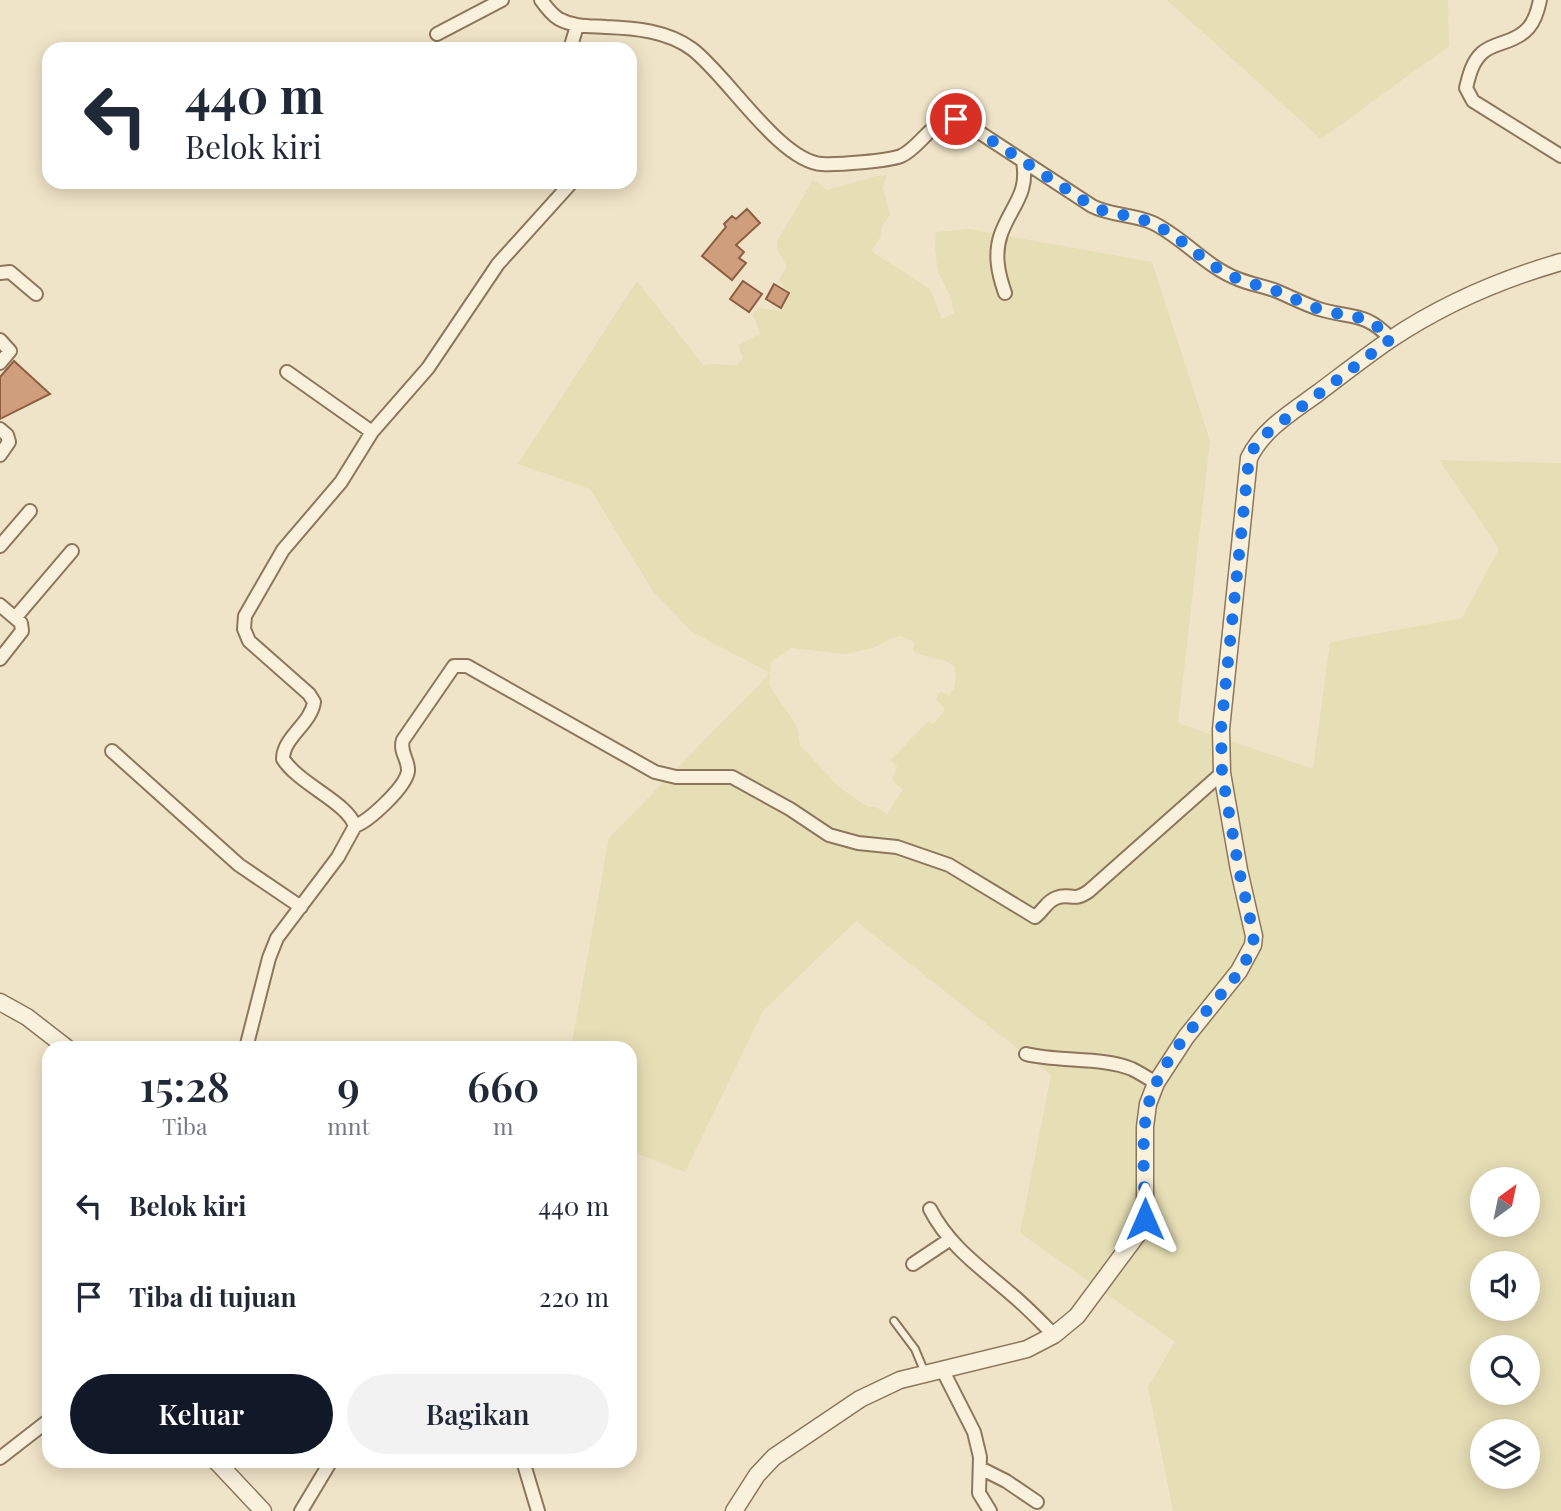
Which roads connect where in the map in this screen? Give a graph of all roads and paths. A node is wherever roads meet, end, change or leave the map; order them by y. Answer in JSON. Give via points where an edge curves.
{"nodes":[{"id":1,"x":502,"y":0,"type":"edge"},
{"id":2,"x":541,"y":0,"type":"edge"},
{"id":3,"x":1541,"y":0,"type":"edge"},
{"id":4,"x":577,"y":26,"type":"junction"},
{"id":5,"x":437,"y":34,"type":"dead end"},
{"id":6,"x":572,"y":42,"type":"edge"},
{"id":7,"x":1561,"y":156,"type":"edge"},
{"id":8,"x":1023,"y":162,"type":"junction"},
{"id":9,"x":566,"y":189,"type":"edge"},
{"id":10,"x":1561,"y":262,"type":"edge"},
{"id":11,"x":0,"y":273,"type":"edge"},
{"id":12,"x":1005,"y":293,"type":"dead end"},
{"id":13,"x":36,"y":294,"type":"dead end"},
{"id":14,"x":1391,"y":339,"type":"junction"},
{"id":15,"x":0,"y":340,"type":"edge"},
{"id":16,"x":0,"y":363,"type":"edge"},
{"id":17,"x":287,"y":372,"type":"dead end"},
{"id":18,"x":0,"y":429,"type":"edge"},
{"id":19,"x":372,"y":432,"type":"junction"},
{"id":20,"x":0,"y":455,"type":"edge"},
{"id":21,"x":30,"y":511,"type":"dead end"},
{"id":22,"x":0,"y":546,"type":"edge"},
{"id":23,"x":72,"y":551,"type":"dead end"},
{"id":24,"x":0,"y":605,"type":"edge"},
{"id":25,"x":15,"y":618,"type":"junction"},
{"id":26,"x":0,"y":659,"type":"edge"},
{"id":27,"x":112,"y":751,"type":"dead end"},
{"id":28,"x":1222,"y":773,"type":"junction"},
{"id":29,"x":355,"y":826,"type":"junction"},
{"id":30,"x":301,"y":907,"type":"junction"},
{"id":31,"x":0,"y":1002,"type":"edge"},
{"id":32,"x":58,"y":1041,"type":"edge"},
{"id":33,"x":248,"y":1041,"type":"edge"},
{"id":34,"x":1026,"y":1054,"type":"dead end"},
{"id":35,"x":1156,"y":1083,"type":"junction"},
{"id":36,"x":930,"y":1209,"type":"dead end"},
{"id":37,"x":949,"y":1240,"type":"junction"},
{"id":38,"x":913,"y":1264,"type":"dead end"},
{"id":39,"x":894,"y":1321,"type":"dead end"},
{"id":40,"x":1054,"y":1335,"type":"junction"},
{"id":41,"x":942,"y":1369,"type":"junction"},
{"id":42,"x":926,"y":1374,"type":"junction"},
{"id":43,"x":42,"y":1425,"type":"edge"},
{"id":44,"x":0,"y":1458,"type":"edge"},
{"id":45,"x":223,"y":1468,"type":"edge"},
{"id":46,"x":327,"y":1468,"type":"edge"},
{"id":47,"x":525,"y":1468,"type":"edge"},
{"id":48,"x":980,"y":1468,"type":"junction"},
{"id":49,"x":1037,"y":1502,"type":"dead end"},
{"id":50,"x":263,"y":1511,"type":"edge"},
{"id":51,"x":301,"y":1511,"type":"edge"},
{"id":52,"x":538,"y":1511,"type":"edge"},
{"id":53,"x":734,"y":1511,"type":"edge"},
{"id":54,"x":990,"y":1511,"type":"edge"}],
"edges":[{"from":1,"to":5,"type":"street"},
{"from":2,"to":4,"type":"street","via":[[557,18]]},
{"from":3,"to":7,"type":"street","via":[[1536,20],[1519,38],[1481,54],[1466,88],[1473,101]]},
{"from":4,"to":6,"type":"street"},
{"from":4,"to":8,"type":"street","via":[[658,33],[681,42],[703,58],[775,136],[814,163],[894,158],[949,119],[962,121]]},
{"from":8,"to":12,"type":"street","via":[[1024,185],[1001,233],[997,256]]},
{"from":8,"to":14,"type":"street","via":[[1104,212],[1154,224],[1234,277],[1319,309],[1366,319]]},
{"from":9,"to":19,"type":"street","via":[[498,264],[428,368]]},
{"from":10,"to":14,"type":"street","via":[[1518,274]]},
{"from":11,"to":13,"type":"street","via":[[10,272]]},
{"from":14,"to":28,"type":"street","via":[[1275,426],[1257,442],[1249,458],[1221,715]]},
{"from":15,"to":16,"type":"street","via":[[10,351]]},
{"from":17,"to":19,"type":"street"},
{"from":18,"to":20,"type":"street","via":[[9,442]]},
{"from":19,"to":29,"type":"street","via":[[341,482],[283,550],[244,622],[249,641],[314,702],[285,748],[284,759],[302,780],[350,816]]},
{"from":21,"to":22,"type":"street"},
{"from":23,"to":25,"type":"street"},
{"from":24,"to":25,"type":"street"},
{"from":25,"to":26,"type":"street","via":[[22,631]]},
{"from":27,"to":30,"type":"street","via":[[239,865]]},
{"from":28,"to":29,"type":"street","via":[[1089,891],[1076,898],[1056,898],[1035,917],[949,865],[897,847],[829,835],[732,777],[676,777],[655,772],[459,665],[403,740],[408,769],[404,780],[367,820]]},
{"from":28,"to":35,"type":"street","via":[[1254,926],[1253,945]]},
{"from":29,"to":30,"type":"street"},
{"from":30,"to":33,"type":"street","via":[[272,948]]},
{"from":31,"to":32,"type":"street"},
{"from":34,"to":35,"type":"street","via":[[1130,1068]]},
{"from":35,"to":40,"type":"street","via":[[1145,1127],[1143,1227],[1077,1316]]},
{"from":36,"to":37,"type":"street"},
{"from":37,"to":38,"type":"street"},
{"from":37,"to":40,"type":"street"},
{"from":39,"to":42,"type":"lane","via":[[915,1349]]},
{"from":40,"to":41,"type":"street","via":[[1027,1349]]},
{"from":41,"to":42,"type":"street"},
{"from":41,"to":48,"type":"street","via":[[974,1432]]},
{"from":42,"to":53,"type":"street","via":[[880,1389],[796,1440],[757,1475]]},
{"from":43,"to":44,"type":"street"},
{"from":45,"to":50,"type":"street"},
{"from":46,"to":51,"type":"street"},
{"from":47,"to":52,"type":"street"},
{"from":48,"to":49,"type":"street"},
{"from":48,"to":54,"type":"street","via":[[979,1493]]}]}
